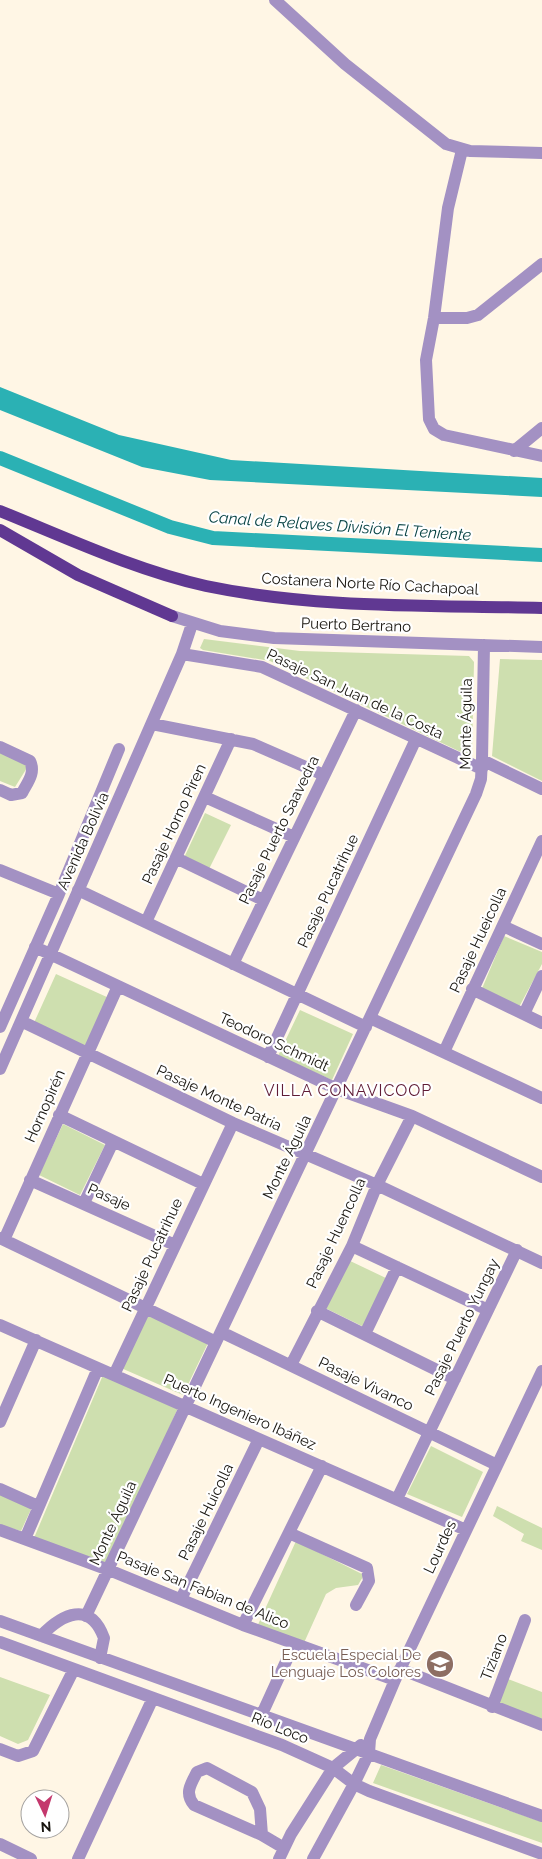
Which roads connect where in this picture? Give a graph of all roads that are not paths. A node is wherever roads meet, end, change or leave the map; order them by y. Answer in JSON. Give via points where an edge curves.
{"nodes":[{"id":1,"x":275,"y":0,"type":"edge"},
{"id":2,"x":462,"y":150,"type":"junction"},
{"id":3,"x":542,"y":153,"type":"edge"},
{"id":4,"x":542,"y":264,"type":"edge"},
{"id":5,"x":434,"y":318,"type":"junction"},
{"id":6,"x":542,"y":428,"type":"edge"},
{"id":7,"x":514,"y":451,"type":"junction"},
{"id":8,"x":542,"y":456,"type":"edge"},
{"id":9,"x":0,"y":511,"type":"edge"},
{"id":10,"x":0,"y":530,"type":"edge"},
{"id":11,"x":542,"y":608,"type":"edge"},
{"id":12,"x":172,"y":616,"type":"joint"},
{"id":13,"x":192,"y":624,"type":"junction"},
{"id":14,"x":484,"y":645,"type":"junction"},
{"id":15,"x":542,"y":647,"type":"edge"},
{"id":16,"x":182,"y":654,"type":"junction"},
{"id":17,"x":356,"y":710,"type":"junction"},
{"id":18,"x":152,"y":724,"type":"junction"},
{"id":19,"x":231,"y":739,"type":"junction"},
{"id":20,"x":416,"y":739,"type":"junction"},
{"id":21,"x":0,"y":747,"type":"edge"},
{"id":22,"x":119,"y":749,"type":"dead end"},
{"id":23,"x":482,"y":764,"type":"junction"},
{"id":24,"x":324,"y":775,"type":"junction"},
{"id":25,"x":542,"y":789,"type":"edge"},
{"id":26,"x":0,"y":790,"type":"edge"},
{"id":27,"x":205,"y":797,"type":"junction"},
{"id":28,"x":294,"y":837,"type":"junction"},
{"id":29,"x":542,"y":841,"type":"edge"},
{"id":30,"x":176,"y":858,"type":"junction"},
{"id":31,"x":539,"y":858,"type":"edge"},
{"id":32,"x":0,"y":870,"type":"edge"},
{"id":33,"x":78,"y":890,"type":"junction"},
{"id":34,"x":59,"y":894,"type":"junction"},
{"id":35,"x":263,"y":900,"type":"junction"},
{"id":36,"x":146,"y":922,"type":"junction"},
{"id":37,"x":503,"y":926,"type":"junction"},
{"id":38,"x":542,"y":944,"type":"edge"},
{"id":39,"x":35,"y":947,"type":"junction"},
{"id":40,"x":50,"y":954,"type":"junction"},
{"id":41,"x":232,"y":964,"type":"junction"},
{"id":42,"x":542,"y":976,"type":"edge"},
{"id":43,"x":118,"y":986,"type":"junction"},
{"id":44,"x":472,"y":989,"type":"junction"},
{"id":45,"x":297,"y":994,"type":"junction"},
{"id":46,"x":524,"y":1014,"type":"junction"},
{"id":47,"x":21,"y":1022,"type":"junction"},
{"id":48,"x":368,"y":1023,"type":"junction"},
{"id":49,"x":542,"y":1023,"type":"edge"},
{"id":50,"x":0,"y":1027,"type":"edge"},
{"id":51,"x":444,"y":1052,"type":"junction"},
{"id":52,"x":87,"y":1054,"type":"junction"},
{"id":53,"x":268,"y":1057,"type":"junction"},
{"id":54,"x":0,"y":1069,"type":"edge"},
{"id":55,"x":337,"y":1089,"type":"junction"},
{"id":56,"x":542,"y":1098,"type":"edge"},
{"id":57,"x":59,"y":1115,"type":"junction"},
{"id":58,"x":412,"y":1116,"type":"junction"},
{"id":59,"x":233,"y":1123,"type":"junction"},
{"id":60,"x":113,"y":1142,"type":"junction"},
{"id":61,"x":306,"y":1155,"type":"junction"},
{"id":62,"x":542,"y":1177,"type":"edge"},
{"id":63,"x":30,"y":1180,"type":"junction"},
{"id":64,"x":203,"y":1184,"type":"junction"},
{"id":65,"x":377,"y":1185,"type":"junction"},
{"id":66,"x":84,"y":1204,"type":"junction"},
{"id":67,"x":2,"y":1239,"type":"edge"},
{"id":68,"x":175,"y":1245,"type":"junction"},
{"id":69,"x":352,"y":1246,"type":"junction"},
{"id":70,"x":517,"y":1250,"type":"junction"},
{"id":71,"x":542,"y":1262,"type":"edge"},
{"id":72,"x":397,"y":1267,"type":"junction"},
{"id":73,"x":145,"y":1308,"type":"junction"},
{"id":74,"x":488,"y":1310,"type":"junction"},
{"id":75,"x":317,"y":1311,"type":"junction"},
{"id":76,"x":0,"y":1325,"type":"edge"},
{"id":77,"x":365,"y":1334,"type":"junction"},
{"id":78,"x":219,"y":1337,"type":"junction"},
{"id":79,"x":36,"y":1340,"type":"junction"},
{"id":80,"x":290,"y":1365,"type":"junction"},
{"id":81,"x":98,"y":1368,"type":"junction"},
{"id":82,"x":542,"y":1370,"type":"edge"},
{"id":83,"x":114,"y":1375,"type":"junction"},
{"id":84,"x":455,"y":1379,"type":"junction"},
{"id":85,"x":186,"y":1407,"type":"junction"},
{"id":86,"x":0,"y":1422,"type":"edge"},
{"id":87,"x":429,"y":1432,"type":"junction"},
{"id":88,"x":259,"y":1439,"type":"junction"},
{"id":89,"x":497,"y":1464,"type":"junction"},
{"id":90,"x":322,"y":1466,"type":"junction"},
{"id":91,"x":0,"y":1489,"type":"edge"},
{"id":92,"x":397,"y":1499,"type":"junction"},
{"id":93,"x":38,"y":1506,"type":"junction"},
{"id":94,"x":0,"y":1530,"type":"edge"},
{"id":95,"x":466,"y":1530,"type":"junction"},
{"id":96,"x":289,"y":1533,"type":"junction"},
{"id":97,"x":25,"y":1538,"type":"junction"},
{"id":98,"x":109,"y":1570,"type":"junction"},
{"id":99,"x":181,"y":1599,"type":"junction"},
{"id":100,"x":356,"y":1605,"type":"dead end"},
{"id":101,"x":86,"y":1616,"type":"junction"},
{"id":102,"x":525,"y":1620,"type":"dead end"},
{"id":103,"x":0,"y":1621,"type":"edge"},
{"id":104,"x":243,"y":1625,"type":"junction"},
{"id":105,"x":41,"y":1636,"type":"junction"},
{"id":106,"x":0,"y":1642,"type":"edge"},
{"id":107,"x":294,"y":1644,"type":"junction"},
{"id":108,"x":100,"y":1658,"type":"junction"},
{"id":109,"x":74,"y":1669,"type":"junction"},
{"id":110,"x":397,"y":1675,"type":"junction"},
{"id":111,"x":153,"y":1698,"type":"junction"},
{"id":112,"x":492,"y":1707,"type":"junction"},
{"id":113,"x":262,"y":1714,"type":"junction"},
{"id":114,"x":542,"y":1725,"type":"edge"},
{"id":115,"x":0,"y":1749,"type":"edge"},
{"id":116,"x":363,"y":1750,"type":"junction"},
{"id":117,"x":333,"y":1768,"type":"junction"},
{"id":118,"x":354,"y":1784,"type":"junction"},
{"id":119,"x":542,"y":1816,"type":"edge"},
{"id":120,"x":262,"y":1835,"type":"junction"},
{"id":121,"x":0,"y":1844,"type":"edge"},
{"id":122,"x":281,"y":1853,"type":"edge"},
{"id":123,"x":542,"y":1854,"type":"edge"},
{"id":124,"x":31,"y":1859,"type":"edge"},
{"id":125,"x":78,"y":1859,"type":"edge"},
{"id":126,"x":313,"y":1859,"type":"edge"}],
"edges":[{"from":1,"to":2,"type":"street","via":[[370,84],[439,139]]},
{"from":2,"to":3,"type":"street"},
{"from":2,"to":5,"type":"street","via":[[448,208]]},
{"from":4,"to":5,"type":"street","via":[[478,315]]},
{"from":5,"to":7,"type":"street","via":[[426,360],[429,418],[434,429],[444,435]]},
{"from":6,"to":7,"type":"street"},
{"from":7,"to":8,"type":"street"},
{"from":9,"to":11,"type":"main road","name":"Costanera Norte Río Cachapoal","via":[[135,564],[235,592],[327,601]]},
{"from":10,"to":12,"type":"main road","via":[[78,575]]},
{"from":12,"to":13,"type":"street","name":"Puerto Bertrano"},
{"from":13,"to":14,"type":"street","name":"Puerto Bertrano","via":[[239,635],[289,640]]},
{"from":13,"to":16,"type":"street","name":"Avenida Bolivia"},
{"from":14,"to":15,"type":"street","name":"Puerto Bertrano"},
{"from":14,"to":23,"type":"street","name":"Monte Águila"},
{"from":16,"to":17,"type":"street","name":"Pasaje San Juan de la Costa","via":[[262,666]]},
{"from":16,"to":18,"type":"street","name":"Avenida Bolivia"},
{"from":17,"to":20,"type":"street","name":"Pasaje San Juan de la Costa"},
{"from":17,"to":24,"type":"street","name":"Pasaje Puerto Saavedra"},
{"from":18,"to":19,"type":"street"},
{"from":18,"to":33,"type":"street","name":"Avenida Bolivia"},
{"from":19,"to":24,"type":"street","via":[[253,744]]},
{"from":19,"to":27,"type":"street","name":"Pasaje Horno Piren"},
{"from":20,"to":23,"type":"street","name":"Pasaje San Juan de la Costa"},
{"from":20,"to":45,"type":"street","name":"Pasaje Pucatrihue"},
{"from":21,"to":26,"type":"street","via":[[30,760],[33,772],[22,793]]},
{"from":22,"to":34,"type":"street","name":"Avenida Bolivia"},
{"from":23,"to":25,"type":"street","name":"Pasaje San Juan de la Costa"},
{"from":23,"to":48,"type":"street","name":"Monte Águila","via":[[476,794]]},
{"from":24,"to":28,"type":"street","name":"Pasaje Puerto Saavedra"},
{"from":27,"to":28,"type":"street"},
{"from":27,"to":30,"type":"street","name":"Pasaje Horno Piren"},
{"from":28,"to":35,"type":"street","name":"Pasaje Puerto Saavedra"},
{"from":29,"to":31,"type":"street","name":"Pasaje Hueicolla"},
{"from":30,"to":35,"type":"street"},
{"from":30,"to":36,"type":"street","name":"Pasaje Horno Piren"},
{"from":31,"to":37,"type":"street","name":"Pasaje Hueicolla"},
{"from":32,"to":34,"type":"street"},
{"from":33,"to":36,"type":"street"},
{"from":33,"to":40,"type":"street","name":"Avenida Bolivia"},
{"from":34,"to":39,"type":"street","name":"Avenida Bolivia"},
{"from":35,"to":41,"type":"street","name":"Pasaje Puerto Saavedra"},
{"from":36,"to":41,"type":"street"},
{"from":37,"to":38,"type":"street"},
{"from":37,"to":44,"type":"street","name":"Pasaje Hueicolla"},
{"from":39,"to":40,"type":"street","name":"Teodoro Schmidt"},
{"from":39,"to":50,"type":"street","name":"Avenida Bolivia"},
{"from":40,"to":43,"type":"street","name":"Teodoro Schmidt"},
{"from":40,"to":47,"type":"street","name":"Avenida Bolivia"},
{"from":41,"to":45,"type":"street"},
{"from":42,"to":46,"type":"street"},
{"from":43,"to":52,"type":"street","name":"Hornopirén"},
{"from":43,"to":53,"type":"street","name":"Teodoro Schmidt"},
{"from":44,"to":46,"type":"street"},
{"from":44,"to":51,"type":"street","name":"Pasaje Hueicolla"},
{"from":45,"to":48,"type":"street"},
{"from":45,"to":53,"type":"street","name":"Pasaje Pucatrihue"},
{"from":46,"to":49,"type":"street"},
{"from":47,"to":52,"type":"street","name":"Pasaje Monte Patria"},
{"from":47,"to":54,"type":"street","name":"Avenida Bolivia"},
{"from":48,"to":51,"type":"street"},
{"from":48,"to":55,"type":"street","name":"Monte Águila"},
{"from":51,"to":56,"type":"street"},
{"from":52,"to":57,"type":"street","name":"Hornopirén"},
{"from":52,"to":59,"type":"street","name":"Pasaje Monte Patria"},
{"from":53,"to":55,"type":"street","name":"Teodoro Schmidt"},
{"from":55,"to":58,"type":"street","name":"Teodoro Schmidt"},
{"from":55,"to":61,"type":"street","name":"Monte Águila"},
{"from":57,"to":60,"type":"street"},
{"from":57,"to":63,"type":"street","name":"Hornopirén"},
{"from":58,"to":62,"type":"street","name":"Teodoro Schmidt"},
{"from":58,"to":65,"type":"street","name":"Pasaje Huencolla"},
{"from":59,"to":61,"type":"street","name":"Pasaje Monte Patria"},
{"from":59,"to":64,"type":"street","name":"Pasaje Pucatrihue"},
{"from":60,"to":64,"type":"street"},
{"from":60,"to":66,"type":"street"},
{"from":61,"to":65,"type":"street","name":"Pasaje Monte Patria"},
{"from":61,"to":78,"type":"street","name":"Monte Águila"},
{"from":63,"to":66,"type":"street","name":"Pasaje"},
{"from":63,"to":67,"type":"street","name":"Hornopirén"},
{"from":64,"to":68,"type":"street","name":"Pasaje Pucatrihue"},
{"from":65,"to":69,"type":"street","name":"Pasaje Huencolla"},
{"from":65,"to":70,"type":"street","name":"Pasaje Monte Patria"},
{"from":66,"to":68,"type":"street","name":"Pasaje"},
{"from":67,"to":73,"type":"street","name":"Pasaje Vivanco"},
{"from":68,"to":73,"type":"street","name":"Pasaje Pucatrihue"},
{"from":69,"to":72,"type":"street"},
{"from":69,"to":75,"type":"street","name":"Pasaje Huencolla"},
{"from":70,"to":71,"type":"street","name":"Pasaje Monte Patria"},
{"from":70,"to":74,"type":"street","name":"Pasaje Puerto Yungay"},
{"from":72,"to":74,"type":"street"},
{"from":72,"to":77,"type":"street"},
{"from":73,"to":78,"type":"street","name":"Pasaje Vivanco"},
{"from":73,"to":83,"type":"street","name":"Pasaje Pucatrihue"},
{"from":74,"to":84,"type":"street","name":"Pasaje Puerto Yungay"},
{"from":75,"to":77,"type":"street"},
{"from":75,"to":80,"type":"street","name":"Pasaje Huencolla"},
{"from":76,"to":79,"type":"street","name":"Puerto Ingeniero Ibáñez"},
{"from":77,"to":84,"type":"street"},
{"from":78,"to":80,"type":"street","name":"Pasaje Vivanco"},
{"from":78,"to":85,"type":"street","name":"Monte Águila"},
{"from":79,"to":81,"type":"street","name":"Puerto Ingeniero Ibáñez"},
{"from":79,"to":86,"type":"street"},
{"from":80,"to":87,"type":"street","name":"Pasaje Vivanco"},
{"from":81,"to":83,"type":"street","name":"Puerto Ingeniero Ibáñez"},
{"from":81,"to":93,"type":"street"},
{"from":82,"to":89,"type":"street","name":"Lourdes"},
{"from":83,"to":85,"type":"street","name":"Puerto Ingeniero Ibáñez"},
{"from":84,"to":87,"type":"street","name":"Pasaje Puerto Yungay"},
{"from":85,"to":88,"type":"street","name":"Puerto Ingeniero Ibáñez"},
{"from":85,"to":98,"type":"street","name":"Monte Águila"},
{"from":87,"to":89,"type":"street","name":"Pasaje Vivanco"},
{"from":87,"to":92,"type":"street","name":"Pasaje Puerto Yungay"},
{"from":88,"to":90,"type":"street","name":"Puerto Ingeniero Ibáñez"},
{"from":88,"to":99,"type":"street","name":"Pasaje Huicolla"},
{"from":89,"to":95,"type":"street","name":"Lourdes"},
{"from":90,"to":92,"type":"street","name":"Puerto Ingeniero Ibáñez"},
{"from":90,"to":96,"type":"street"},
{"from":91,"to":93,"type":"street"},
{"from":92,"to":95,"type":"street","name":"Puerto Ingeniero Ibáñez"},
{"from":93,"to":97,"type":"street"},
{"from":94,"to":97,"type":"street","name":"Pasaje San Fabian de Alico"},
{"from":95,"to":110,"type":"street","name":"Lourdes"},
{"from":96,"to":100,"type":"street","via":[[367,1568],[368,1581]]},
{"from":96,"to":104,"type":"street"},
{"from":97,"to":98,"type":"street","name":"Pasaje San Fabian de Alico"},
{"from":98,"to":99,"type":"street","name":"Pasaje San Fabian de Alico"},
{"from":98,"to":101,"type":"street","name":"Monte Águila"},
{"from":99,"to":104,"type":"street","name":"Pasaje San Fabian de Alico"},
{"from":101,"to":105,"type":"street","via":[[77,1614],[61,1618]]},
{"from":101,"to":108,"type":"street","via":[[95,1622],[104,1638]]},
{"from":102,"to":112,"type":"street","name":"Tiziano"},
{"from":103,"to":105,"type":"street","name":"Río Loco"},
{"from":104,"to":107,"type":"street","name":"Pasaje San Fabian de Alico"},
{"from":105,"to":108,"type":"street","name":"Río Loco"},
{"from":106,"to":109,"type":"street","name":"Río Loco"},
{"from":107,"to":110,"type":"street","name":"Pasaje San Fabian de Alico"},
{"from":107,"to":113,"type":"street"},
{"from":108,"to":113,"type":"street","name":"Río Loco"},
{"from":109,"to":111,"type":"street","name":"Río Loco"},
{"from":109,"to":115,"type":"street","via":[[33,1752],[18,1756]]},
{"from":110,"to":112,"type":"street","name":"Pasaje San Fabian de Alico"},
{"from":110,"to":116,"type":"street","name":"Lourdes"},
{"from":111,"to":117,"type":"street","name":"Río Loco","via":[[282,1745]]},
{"from":111,"to":125,"type":"street"},
{"from":112,"to":114,"type":"street","name":"Pasaje San Fabian de Alico"},
{"from":113,"to":116,"type":"street","name":"Río Loco"},
{"from":116,"to":117,"type":"street"},
{"from":116,"to":118,"type":"street","name":"Lourdes"},
{"from":116,"to":119,"type":"street","name":"Río Loco"},
{"from":117,"to":118,"type":"street","name":"Río Loco"},
{"from":117,"to":122,"type":"street"},
{"from":118,"to":123,"type":"street","name":"Río Loco"},
{"from":118,"to":126,"type":"street","name":"Lourdes"},
{"from":120,"to":120,"type":"street","via":[[194,1804],[188,1791],[197,1772],[207,1768],[252,1792],[260,1809]]},
{"from":120,"to":122,"type":"street"},
{"from":121,"to":124,"type":"street"}]}
